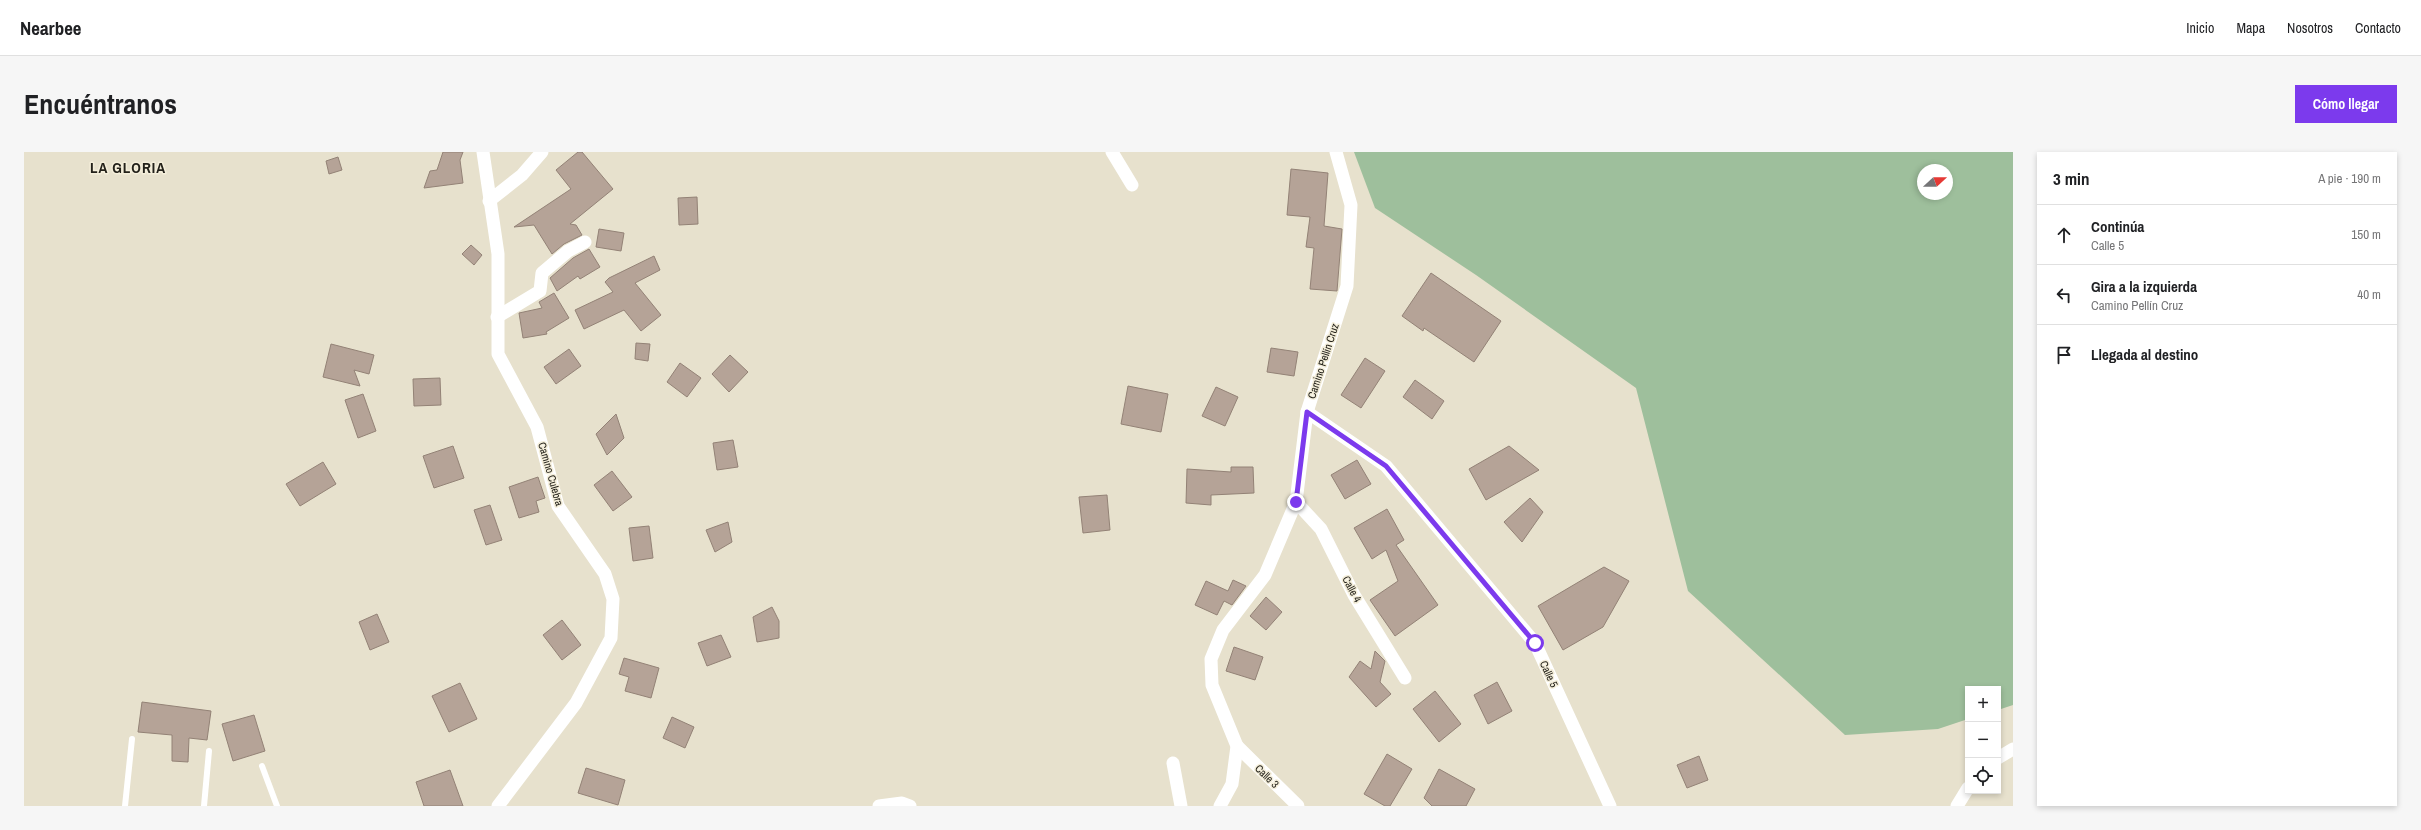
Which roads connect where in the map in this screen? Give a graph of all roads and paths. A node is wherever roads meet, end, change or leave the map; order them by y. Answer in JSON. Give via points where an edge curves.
{"nodes":[{"id":1,"x":483,"y":152,"type":"edge"},
{"id":2,"x":542,"y":152,"type":"edge"},
{"id":3,"x":1112,"y":152,"type":"edge"},
{"id":4,"x":1336,"y":152,"type":"edge"},
{"id":5,"x":1132,"y":185,"type":"dead end"},
{"id":6,"x":489,"y":201,"type":"junction"},
{"id":7,"x":585,"y":242,"type":"dead end"},
{"id":8,"x":497,"y":317,"type":"junction"},
{"id":9,"x":1307,"y":412,"type":"junction"},
{"id":10,"x":1296,"y":502,"type":"junction"},
{"id":11,"x":1405,"y":678,"type":"dead end"},
{"id":12,"x":132,"y":740,"type":"dead end"},
{"id":13,"x":1237,"y":746,"type":"junction"},
{"id":14,"x":2013,"y":749,"type":"edge"},
{"id":15,"x":209,"y":751,"type":"dead end"},
{"id":16,"x":2001,"y":756,"type":"edge"},
{"id":17,"x":1173,"y":763,"type":"dead end"},
{"id":18,"x":262,"y":766,"type":"dead end"},
{"id":19,"x":1965,"y":793,"type":"edge"},
{"id":20,"x":126,"y":806,"type":"edge"},
{"id":21,"x":204,"y":806,"type":"edge"},
{"id":22,"x":277,"y":806,"type":"edge"},
{"id":23,"x":498,"y":806,"type":"edge"},
{"id":24,"x":879,"y":806,"type":"edge"},
{"id":25,"x":910,"y":806,"type":"edge"},
{"id":26,"x":1181,"y":806,"type":"edge"},
{"id":27,"x":1220,"y":806,"type":"edge"},
{"id":28,"x":1298,"y":806,"type":"edge"},
{"id":29,"x":1610,"y":806,"type":"edge"},
{"id":30,"x":1957,"y":806,"type":"edge"}],
"edges":[{"from":1,"to":6,"type":"street","name":"Camino Culebra"},
{"from":2,"to":6,"type":"street","via":[[522,175]]},
{"from":3,"to":5,"type":"street"},
{"from":4,"to":9,"type":"street","name":"Camino Pellín Cruz","via":[[1352,204],[1347,286]]},
{"from":6,"to":8,"type":"street","name":"Camino Culebra","via":[[498,254]]},
{"from":7,"to":8,"type":"street","via":[[568,251],[542,273],[540,291]]},
{"from":8,"to":23,"type":"street","name":"Camino Culebra","via":[[498,354],[537,427],[558,506],[605,574],[613,599],[611,638],[576,703]]},
{"from":9,"to":10,"type":"street","name":"Camino Pellín Cruz"},
{"from":9,"to":29,"type":"street","name":"Calle 5","via":[[1386,466],[1535,643]]},
{"from":10,"to":11,"type":"street","name":"Calle 4","via":[[1321,529],[1354,595]]},
{"from":10,"to":13,"type":"street","name":"Camino Pellín Cruz","via":[[1265,575],[1223,630],[1211,659],[1212,685]]},
{"from":12,"to":20,"type":"lane"},
{"from":13,"to":27,"type":"street","name":"Camino Pellín Cruz","via":[[1232,784]]},
{"from":13,"to":28,"type":"street","name":"Calle 3"},
{"from":14,"to":16,"type":"street"},
{"from":15,"to":21,"type":"lane"},
{"from":17,"to":26,"type":"street"},
{"from":18,"to":22,"type":"lane"},
{"from":19,"to":30,"type":"street"},
{"from":24,"to":25,"type":"street","via":[[902,803]]}]}
